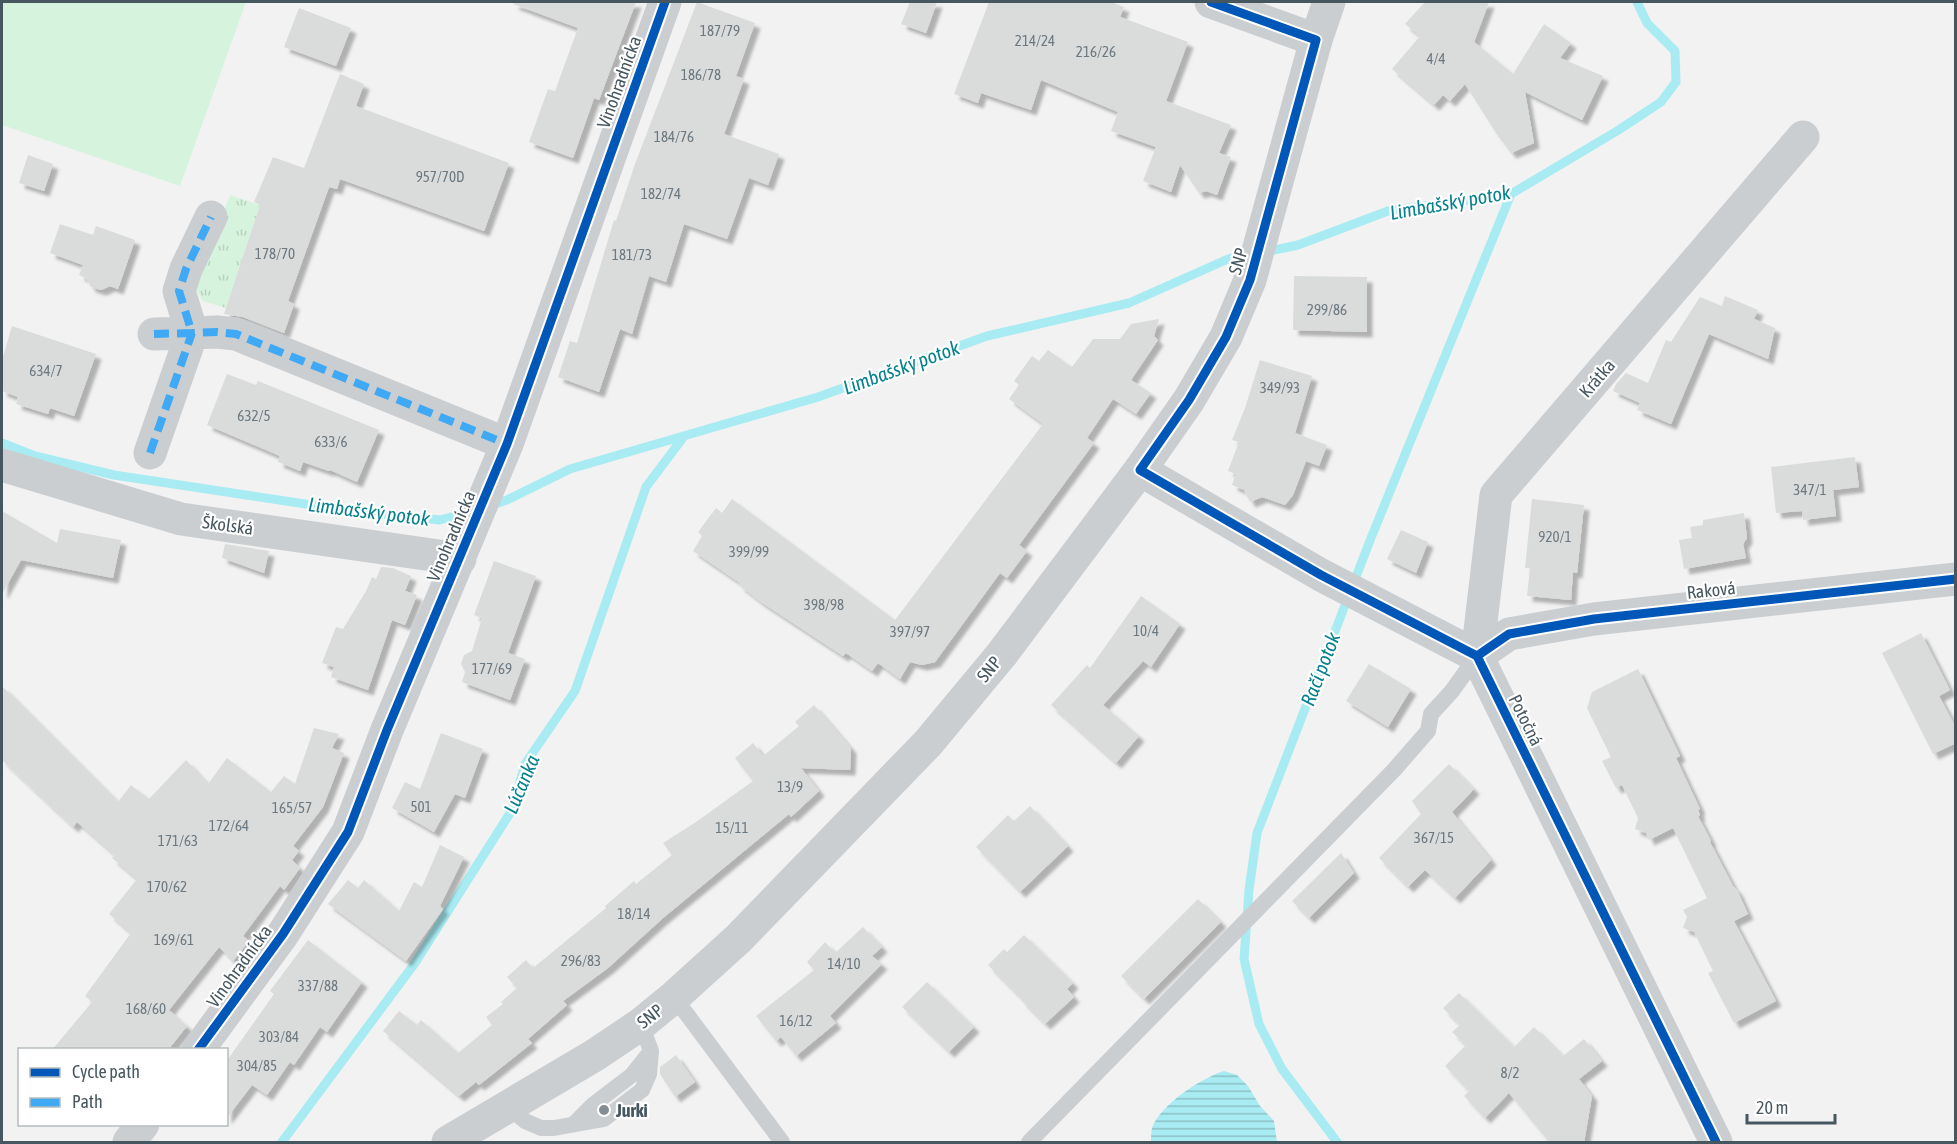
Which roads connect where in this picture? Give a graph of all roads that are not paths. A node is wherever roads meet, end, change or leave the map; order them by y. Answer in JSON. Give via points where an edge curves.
{"nodes":[{"id":1,"x":666,"y":2,"type":"edge"},
{"id":2,"x":1211,"y":2,"type":"edge"},
{"id":3,"x":1329,"y":2,"type":"edge"},
{"id":4,"x":1316,"y":40,"type":"junction"},
{"id":5,"x":1803,"y":137,"type":"dead end"},
{"id":6,"x":211,"y":217,"type":"dead end"},
{"id":7,"x":192,"y":333,"type":"junction"},
{"id":8,"x":154,"y":334,"type":"dead end"},
{"id":9,"x":507,"y":444,"type":"junction"},
{"id":10,"x":150,"y":453,"type":"dead end"},
{"id":11,"x":2,"y":465,"type":"edge"},
{"id":12,"x":1140,"y":470,"type":"junction"},
{"id":13,"x":466,"y":544,"type":"junction"},
{"id":14,"x":1956,"y":579,"type":"edge"},
{"id":15,"x":1477,"y":656,"type":"junction"},
{"id":16,"x":674,"y":997,"type":"junction"},
{"id":17,"x":646,"y":1038,"type":"junction"},
{"id":18,"x":199,"y":1048,"type":"edge"},
{"id":19,"x":509,"y":1107,"type":"junction"},
{"id":20,"x":142,"y":1126,"type":"edge"},
{"id":21,"x":455,"y":1141,"type":"edge"},
{"id":22,"x":129,"y":1143,"type":"edge"},
{"id":23,"x":782,"y":1143,"type":"edge"},
{"id":24,"x":1029,"y":1143,"type":"edge"},
{"id":25,"x":1716,"y":1143,"type":"edge"}],
"edges":[{"from":1,"to":9,"type":"street","name":"Vinohradnícka"},
{"from":2,"to":4,"type":"street"},
{"from":3,"to":4,"type":"street","name":"SNP"},
{"from":4,"to":12,"type":"street","name":"SNP","via":[[1250,280],[1226,337],[1189,400]]},
{"from":5,"to":15,"type":"street","name":"Krátka","via":[[1496,495]]},
{"from":6,"to":7,"type":"street","via":[[179,291]]},
{"from":7,"to":8,"type":"street"},
{"from":7,"to":9,"type":"street","via":[[236,334]]},
{"from":7,"to":10,"type":"street"},
{"from":9,"to":13,"type":"street","name":"Vinohradnícka"},
{"from":11,"to":13,"type":"street","name":"Školská","via":[[182,519]]},
{"from":12,"to":15,"type":"street","via":[[1321,575]]},
{"from":12,"to":16,"type":"street","name":"SNP","via":[[1002,654],[928,743],[746,932]]},
{"from":13,"to":18,"type":"street","name":"Vinohradnícka","via":[[348,832],[283,934]]},
{"from":14,"to":15,"type":"street","name":"Raková","via":[[1594,619],[1509,634]]},
{"from":15,"to":24,"type":"lane","via":[[1431,714],[1428,731],[1394,770]]},
{"from":15,"to":25,"type":"street","name":"Potočná"},
{"from":16,"to":17,"type":"street","name":"SNP"},
{"from":16,"to":23,"type":"lane"},
{"from":17,"to":19,"type":"street","name":"SNP","via":[[595,1055]]},
{"from":17,"to":19,"type":"lane","via":[[649,1074],[642,1090],[604,1119],[541,1128]]},
{"from":19,"to":21,"type":"street","name":"SNP"},
{"from":20,"to":22,"type":"street"}]}
